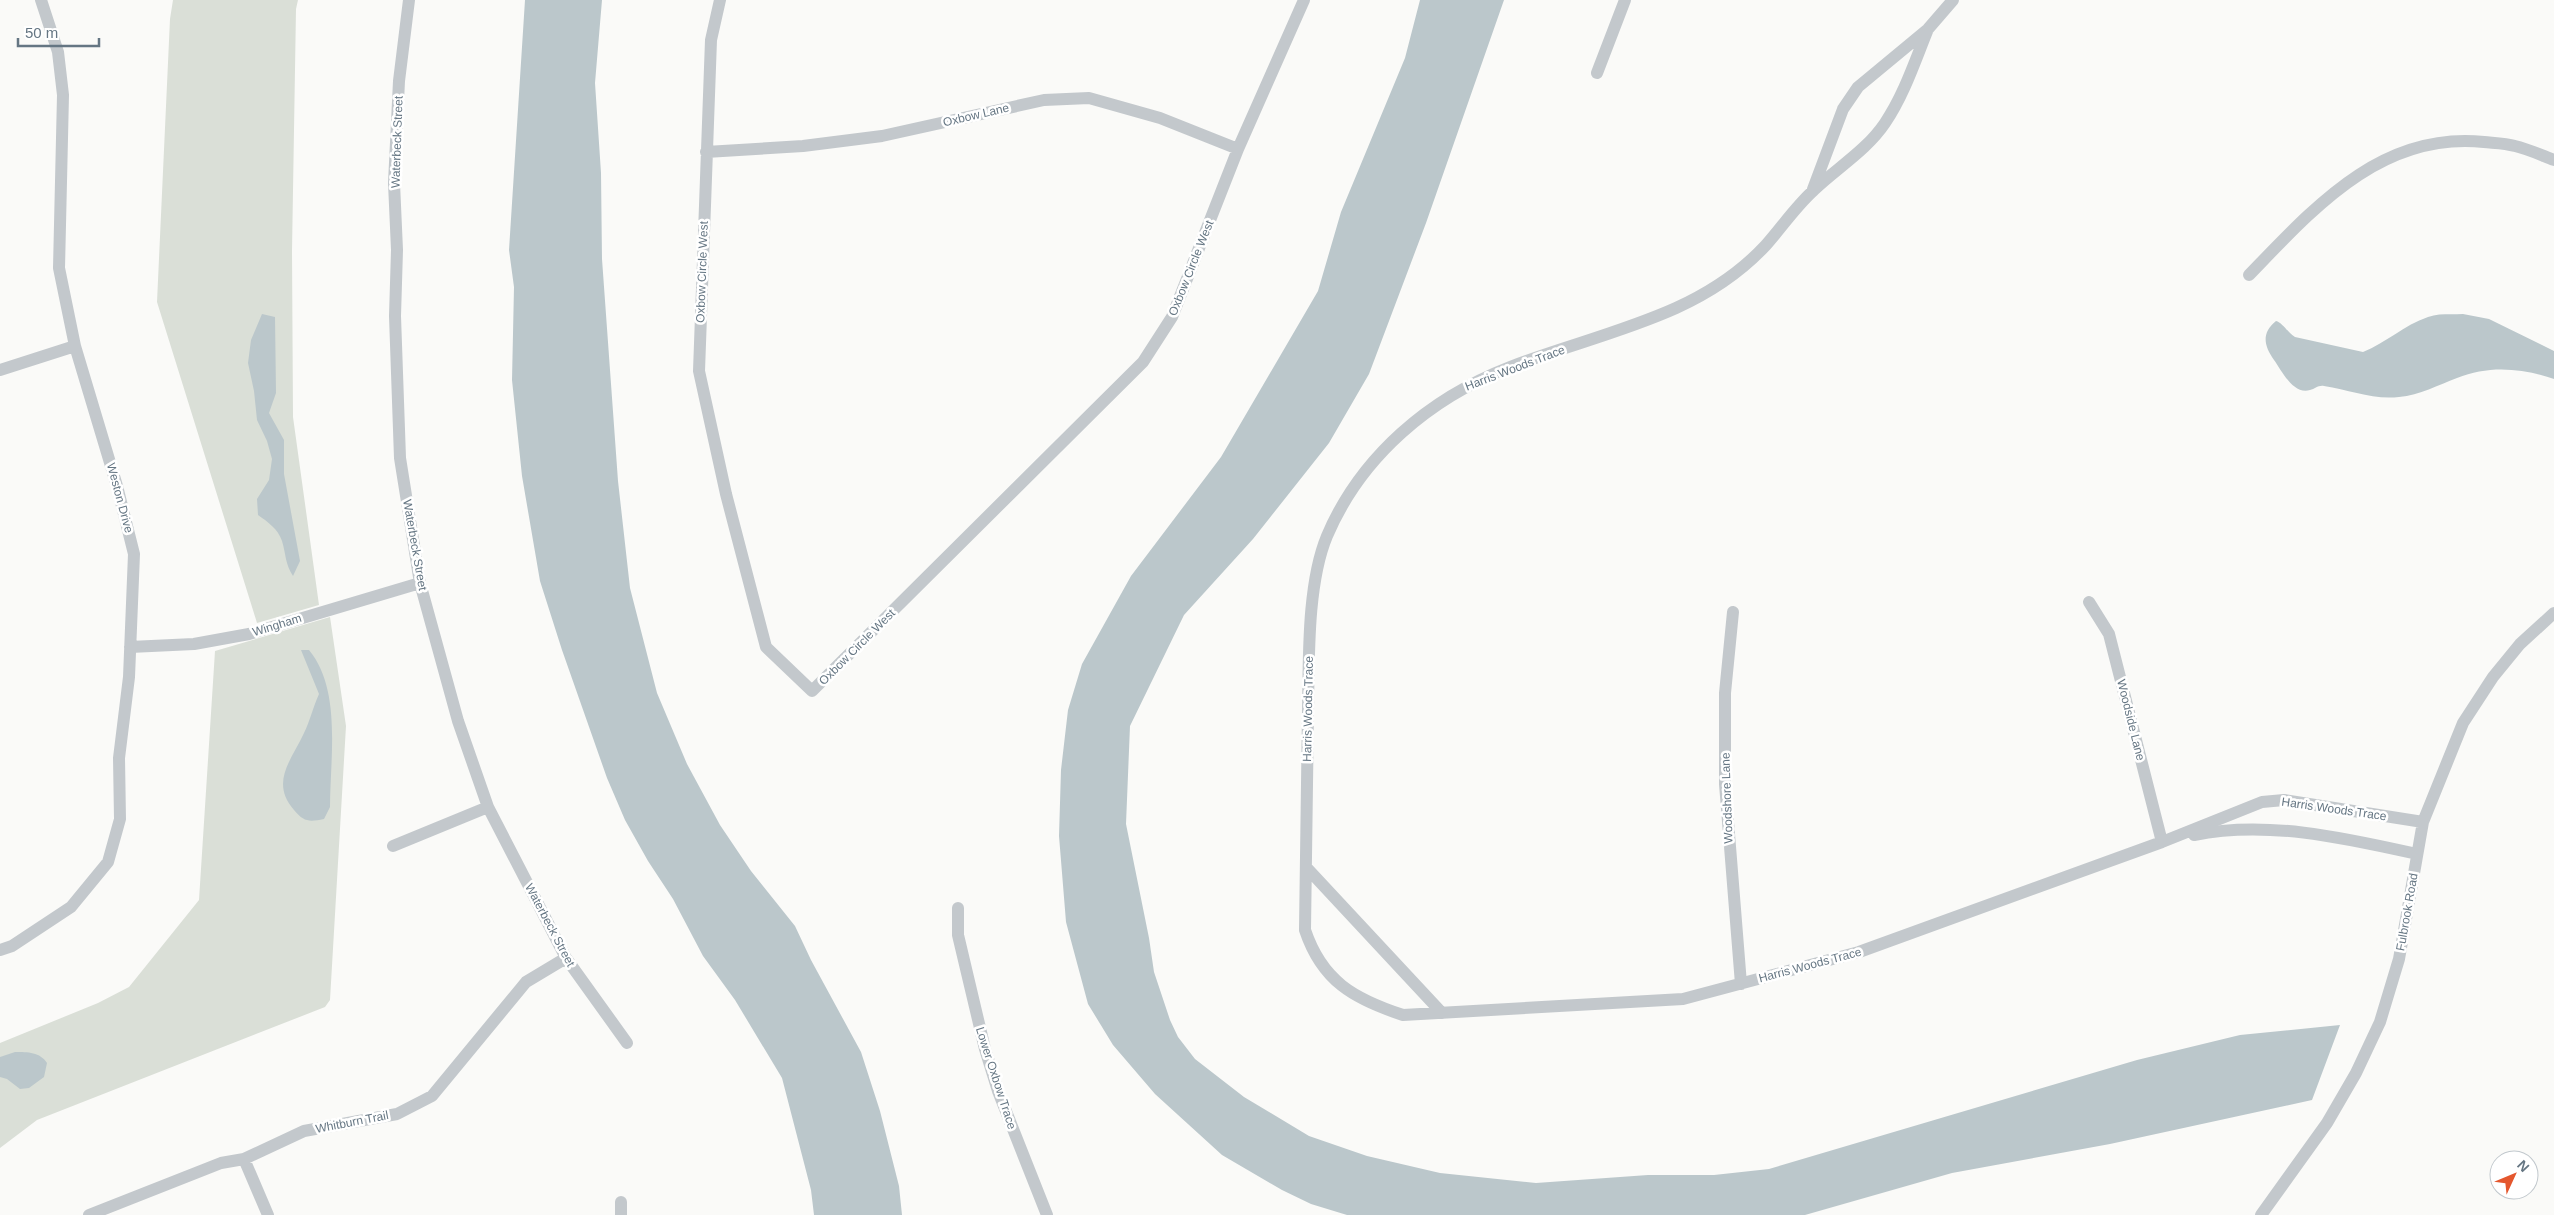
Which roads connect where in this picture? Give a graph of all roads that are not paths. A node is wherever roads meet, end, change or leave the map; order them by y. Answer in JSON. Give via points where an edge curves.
{"nodes":[{"id":1,"x":41,"y":0,"type":"edge"},
{"id":2,"x":409,"y":0,"type":"edge"},
{"id":3,"x":720,"y":0,"type":"edge"},
{"id":4,"x":1304,"y":0,"type":"edge"},
{"id":5,"x":1625,"y":0,"type":"edge"},
{"id":6,"x":1953,"y":0,"type":"edge"},
{"id":7,"x":1928,"y":29,"type":"junction"},
{"id":8,"x":1597,"y":72,"type":"dead end"},
{"id":9,"x":1238,"y":149,"type":"junction"},
{"id":10,"x":706,"y":152,"type":"junction"},
{"id":11,"x":2554,"y":160,"type":"edge"},
{"id":12,"x":1812,"y":191,"type":"junction"},
{"id":13,"x":2249,"y":275,"type":"dead end"},
{"id":14,"x":75,"y":346,"type":"junction"},
{"id":15,"x":0,"y":370,"type":"edge"},
{"id":16,"x":420,"y":583,"type":"junction"},
{"id":17,"x":2088,"y":602,"type":"dead end"},
{"id":18,"x":1733,"y":612,"type":"dead end"},
{"id":19,"x":2554,"y":613,"type":"edge"},
{"id":20,"x":130,"y":647,"type":"junction"},
{"id":21,"x":488,"y":806,"type":"junction"},
{"id":22,"x":2423,"y":822,"type":"junction"},
{"id":23,"x":2162,"y":842,"type":"junction"},
{"id":24,"x":393,"y":846,"type":"dead end"},
{"id":25,"x":2417,"y":854,"type":"junction"},
{"id":26,"x":1306,"y":867,"type":"junction"},
{"id":27,"x":958,"y":908,"type":"dead end"},
{"id":28,"x":0,"y":950,"type":"edge"},
{"id":29,"x":566,"y":958,"type":"junction"},
{"id":30,"x":1741,"y":984,"type":"junction"},
{"id":31,"x":1442,"y":1013,"type":"junction"},
{"id":32,"x":628,"y":1043,"type":"dead end"},
{"id":33,"x":244,"y":1159,"type":"junction"},
{"id":34,"x":89,"y":1215,"type":"edge"},
{"id":35,"x":268,"y":1215,"type":"edge"},
{"id":36,"x":1047,"y":1215,"type":"edge"},
{"id":37,"x":2260,"y":1215,"type":"edge"}],
"edges":[{"from":1,"to":14,"type":"street","name":"Weston Drive","via":[[58,52],[63,95],[59,268]]},
{"from":2,"to":16,"type":"street","name":"Waterbeck Street","via":[[399,81],[394,182],[395,316],[400,458]]},
{"from":3,"to":10,"type":"street","name":"Oxbow Circle West","via":[[711,40]]},
{"from":4,"to":9,"type":"street","name":"Oxbow Circle West"},
{"from":5,"to":8,"type":"street"},
{"from":6,"to":7,"type":"street","name":"Harris Woods Trace"},
{"from":7,"to":12,"type":"street","name":"Harris Woods Trace","via":[[1884,126]]},
{"from":7,"to":12,"type":"street","name":"Harris Woods Trace","via":[[1858,87],[1843,109]]},
{"from":9,"to":10,"type":"street","name":"Oxbow Lane","via":[[1160,118],[1089,98],[1044,100],[882,136],[803,146]]},
{"from":9,"to":10,"type":"street","name":"Oxbow Circle West","via":[[1172,317],[1143,362],[812,691],[766,647],[726,494],[699,371]]},
{"from":11,"to":13,"type":"street","via":[[2514,145],[2464,140],[2413,148],[2386,159],[2351,180],[2312,210]]},
{"from":12,"to":26,"type":"street","name":"Harris Woods Trace","via":[[1759,252],[1714,287],[1677,308],[1508,367],[1457,391],[1431,407],[1398,435],[1370,465],[1326,538],[1317,577],[1310,637]]},
{"from":14,"to":15,"type":"street"},
{"from":14,"to":20,"type":"street","name":"Weston Drive","via":[[112,467],[134,554]]},
{"from":16,"to":20,"type":"street","name":"Wingham","via":[[249,634],[194,644]]},
{"from":16,"to":21,"type":"street","name":"Waterbeck Street","via":[[458,720]]},
{"from":17,"to":23,"type":"street","name":"Woodside Lane","via":[[2109,634]]},
{"from":18,"to":30,"type":"street","name":"Woodshore Lane","via":[[1725,693],[1725,784]]},
{"from":19,"to":22,"type":"street","name":"Fulbrook Road","via":[[2520,644],[2463,723]]},
{"from":20,"to":28,"type":"street","name":"Weston Drive","via":[[119,758],[120,819],[108,862],[71,907],[12,946]]},
{"from":21,"to":24,"type":"street"},
{"from":21,"to":29,"type":"street","name":"Waterbeck Street"},
{"from":22,"to":23,"type":"street","name":"Harris Woods Trace","via":[[2284,800],[2262,802]]},
{"from":22,"to":25,"type":"street","name":"Fulbrook Road"},
{"from":23,"to":25,"type":"street","name":"Harris Woods Trace","via":[[2210,832],[2262,829],[2350,839]]},
{"from":23,"to":30,"type":"street","name":"Harris Woods Trace","via":[[1859,952]]},
{"from":25,"to":37,"type":"street","name":"Fulbrook Road","via":[[2399,959],[2380,1022],[2327,1123]]},
{"from":26,"to":31,"type":"street"},
{"from":26,"to":31,"type":"street","name":"Harris Woods Trace","via":[[1305,930],[1311,949],[1325,971],[1349,992],[1374,1005],[1403,1015]]},
{"from":27,"to":36,"type":"street","name":"Lower Oxbow Trace","via":[[958,935],[984,1049]]},
{"from":29,"to":32,"type":"street","name":"Waterbeck Street"},
{"from":29,"to":33,"type":"street","name":"Whitburn Trail","via":[[526,982],[432,1096],[397,1114],[304,1131]]},
{"from":30,"to":31,"type":"street","name":"Harris Woods Trace","via":[[1683,999]]},
{"from":33,"to":34,"type":"street","name":"Whitburn Trail","via":[[221,1162]]},
{"from":33,"to":35,"type":"street"}]}
